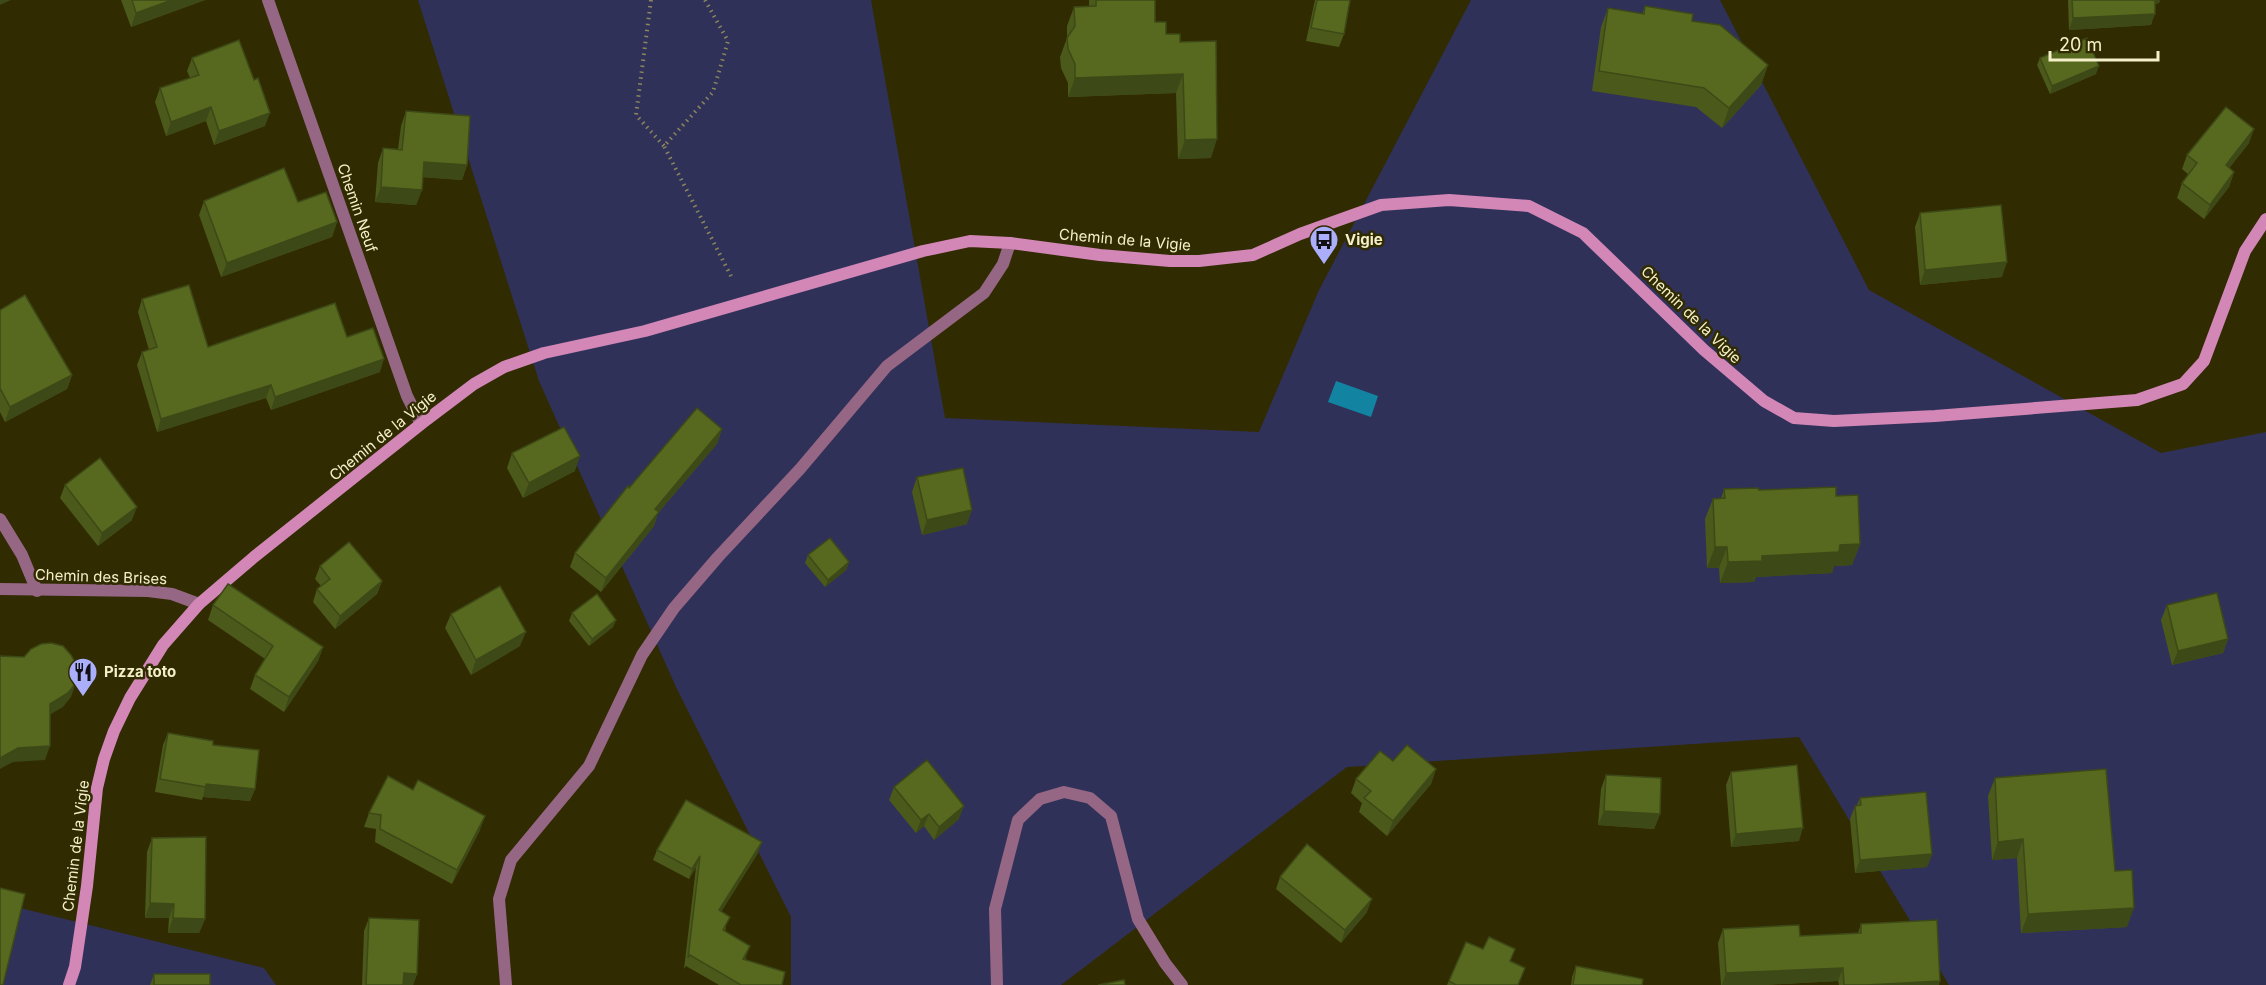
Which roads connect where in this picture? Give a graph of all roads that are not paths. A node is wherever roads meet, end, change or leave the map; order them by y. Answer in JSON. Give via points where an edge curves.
{"nodes":[{"id":1,"x":268,"y":0,"type":"edge"},
{"id":2,"x":2266,"y":219,"type":"edge"},
{"id":3,"x":1010,"y":243,"type":"junction"},
{"id":4,"x":421,"y":424,"type":"junction"},
{"id":5,"x":0,"y":519,"type":"edge"},
{"id":6,"x":0,"y":589,"type":"edge"},
{"id":7,"x":37,"y":591,"type":"junction"},
{"id":8,"x":199,"y":604,"type":"junction"},
{"id":9,"x":69,"y":985,"type":"edge"},
{"id":10,"x":506,"y":985,"type":"edge"},
{"id":11,"x":997,"y":985,"type":"edge"},
{"id":12,"x":1182,"y":985,"type":"edge"}],
"edges":[{"from":1,"to":4,"type":"street","name":"Chemin Neuf","via":[[407,396]]},
{"from":2,"to":3,"type":"street","name":"Chemin de la Vigie","via":[[2245,251],[2204,361],[2183,384],[2137,400],[1834,421],[1794,418],[1764,401],[1704,350],[1583,233],[1529,206],[1449,200],[1380,205],[1253,255],[1198,261],[1100,255]]},
{"from":3,"to":4,"type":"street","name":"Chemin de la Vigie","via":[[970,242],[923,251],[645,331],[544,353],[504,367],[474,384]]},
{"from":3,"to":10,"type":"street","via":[[1003,264],[984,292],[887,366],[674,608],[642,655],[589,766],[511,860],[499,899]]},
{"from":4,"to":8,"type":"street","name":"Chemin de la Vigie"},
{"from":5,"to":7,"type":"street","via":[[22,555]]},
{"from":6,"to":7,"type":"street","name":"Chemin des Brises"},
{"from":7,"to":8,"type":"street","name":"Chemin des Brises","via":[[148,591],[172,594]]},
{"from":8,"to":9,"type":"street","name":"Chemin de la Vigie","via":[[163,645],[130,698],[104,759],[75,967]]},
{"from":11,"to":12,"type":"street","via":[[995,909],[1018,820],[1040,799],[1064,792],[1090,798],[1111,816],[1138,919]]}]}
